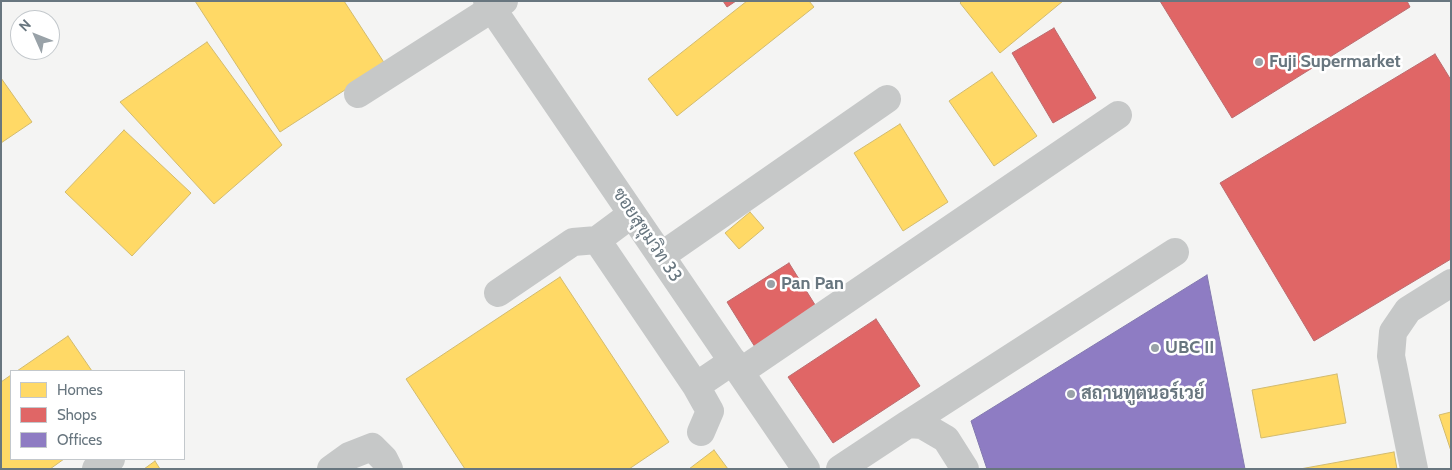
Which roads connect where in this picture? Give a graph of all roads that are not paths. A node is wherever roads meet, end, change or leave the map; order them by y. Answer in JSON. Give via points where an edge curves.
{"nodes":[{"id":1,"x":495,"y":4,"type":"edge"},
{"id":2,"x":358,"y":94,"type":"dead end"},
{"id":3,"x":887,"y":100,"type":"dead end"},
{"id":4,"x":1118,"y":115,"type":"dead end"},
{"id":5,"x":632,"y":214,"type":"junction"},
{"id":6,"x":597,"y":240,"type":"junction"},
{"id":7,"x":1175,"y":252,"type":"dead end"},
{"id":8,"x":661,"y":256,"type":"junction"},
{"id":9,"x":1451,"y":283,"type":"edge"},
{"id":10,"x":498,"y":293,"type":"dead end"},
{"id":11,"x":737,"y":367,"type":"junction"},
{"id":12,"x":696,"y":386,"type":"junction"},
{"id":13,"x":908,"y":424,"type":"junction"},
{"id":14,"x":701,"y":432,"type":"dead end"},
{"id":15,"x":110,"y":460,"type":"edge"},
{"id":16,"x":96,"y":469,"type":"edge"},
{"id":17,"x":331,"y":469,"type":"edge"},
{"id":18,"x":389,"y":469,"type":"edge"},
{"id":19,"x":806,"y":469,"type":"edge"},
{"id":20,"x":840,"y":469,"type":"edge"},
{"id":21,"x":965,"y":469,"type":"edge"},
{"id":22,"x":1414,"y":469,"type":"edge"}],
"edges":[{"from":1,"to":2,"type":"street"},
{"from":1,"to":5,"type":"street","name":"ซอยสุขุมวิท 33"},
{"from":3,"to":8,"type":"street"},
{"from":4,"to":11,"type":"street"},
{"from":5,"to":6,"type":"street"},
{"from":5,"to":8,"type":"street","name":"ซอยสุขุมวิท 33"},
{"from":6,"to":10,"type":"street","via":[[573,242]]},
{"from":6,"to":12,"type":"street"},
{"from":7,"to":13,"type":"street"},
{"from":8,"to":11,"type":"street","name":"ซอยสุขุมวิท 33"},
{"from":9,"to":22,"type":"street","via":[[1408,310],[1393,332],[1390,356]]},
{"from":11,"to":12,"type":"street"},
{"from":11,"to":19,"type":"street","name":"ซอยสุขุมวิท 33"},
{"from":12,"to":14,"type":"street","via":[[710,411]]},
{"from":13,"to":20,"type":"street"},
{"from":13,"to":21,"type":"street","via":[[922,425],[946,439]]},
{"from":15,"to":16,"type":"street"},
{"from":17,"to":18,"type":"street","via":[[349,456],[372,447]]}]}
